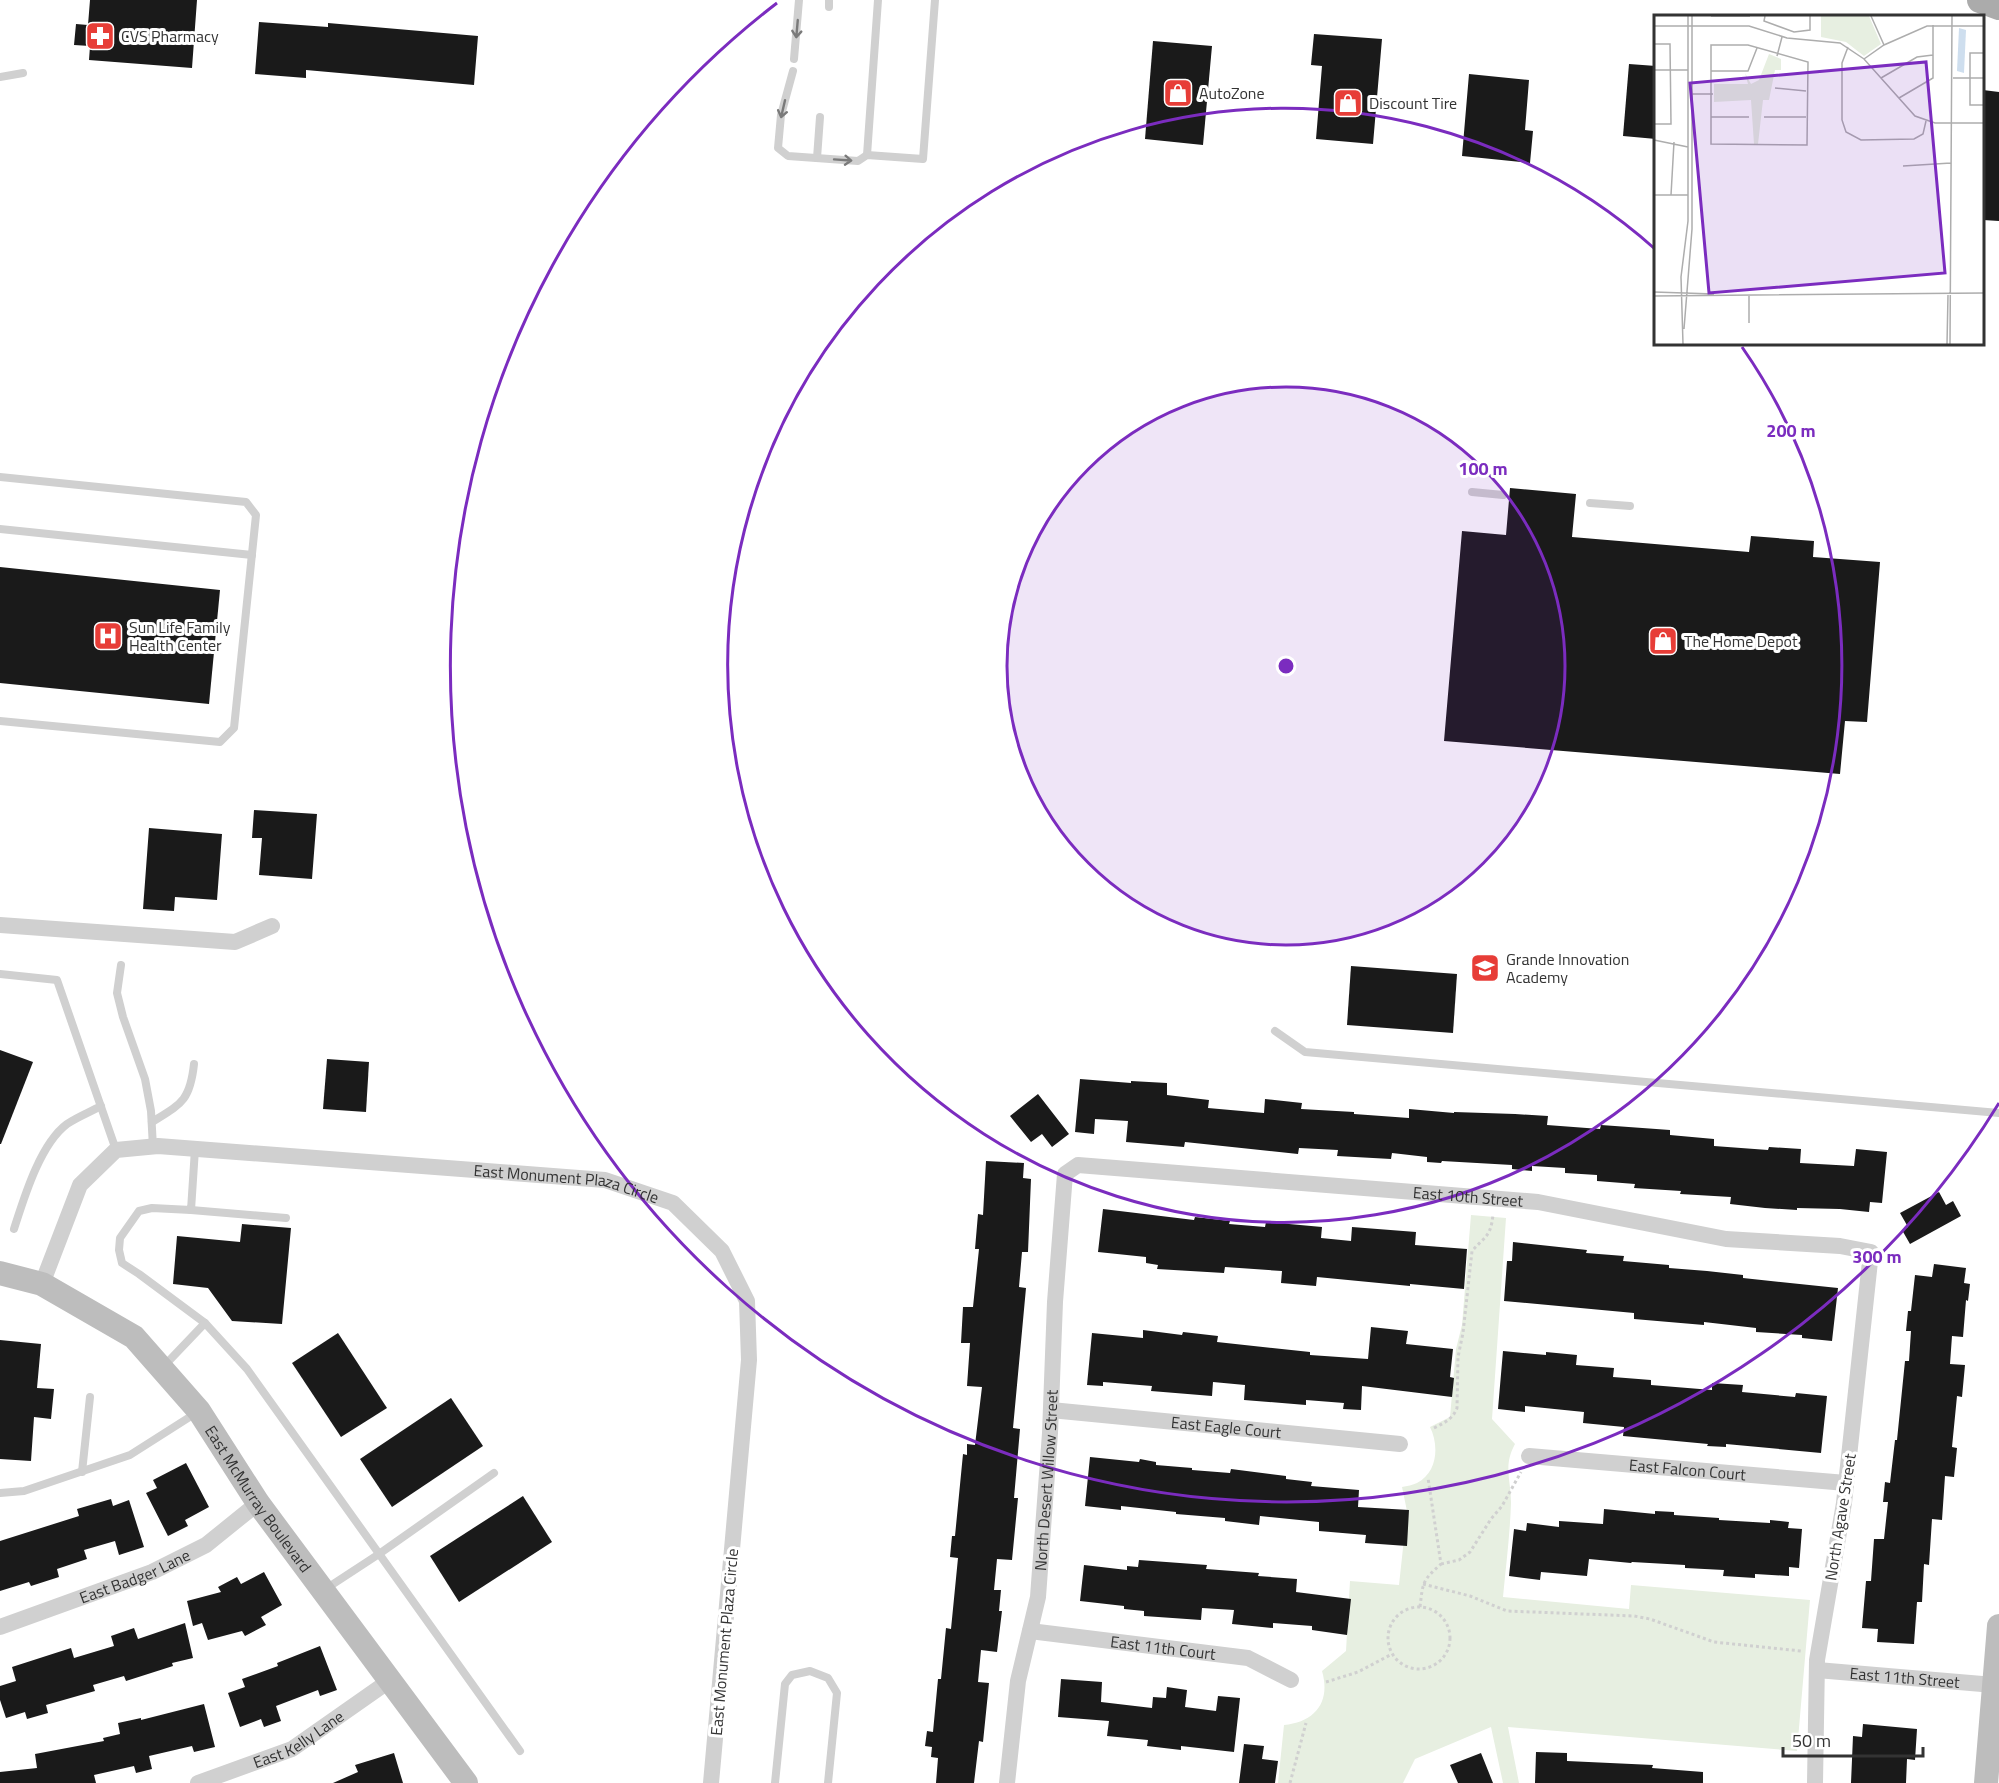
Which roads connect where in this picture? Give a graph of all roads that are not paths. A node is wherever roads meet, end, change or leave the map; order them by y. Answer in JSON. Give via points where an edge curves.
{"nodes":[{"id":1,"x":799,"y":0,"type":"edge"},
{"id":2,"x":878,"y":0,"type":"edge"},
{"id":3,"x":935,"y":0,"type":"edge"},
{"id":4,"x":1980,"y":0,"type":"edge"},
{"id":5,"x":1999,"y":8,"type":"edge"},
{"id":6,"x":794,"y":58,"type":"dead end"},
{"id":7,"x":793,"y":71,"type":"dead end"},
{"id":8,"x":23,"y":73,"type":"dead end"},
{"id":9,"x":0,"y":77,"type":"edge"},
{"id":10,"x":820,"y":117,"type":"dead end"},
{"id":11,"x":867,"y":155,"type":"junction"},
{"id":12,"x":817,"y":158,"type":"junction"},
{"id":13,"x":0,"y":477,"type":"edge"},
{"id":14,"x":1472,"y":492,"type":"dead end"},
{"id":15,"x":1503,"y":495,"type":"dead end"},
{"id":16,"x":1590,"y":503,"type":"dead end"},
{"id":17,"x":1630,"y":506,"type":"dead end"},
{"id":18,"x":0,"y":529,"type":"edge"},
{"id":19,"x":252,"y":555,"type":"junction"},
{"id":20,"x":0,"y":721,"type":"edge"},
{"id":21,"x":0,"y":925,"type":"edge"},
{"id":22,"x":272,"y":926,"type":"dead end"},
{"id":23,"x":121,"y":965,"type":"dead end"},
{"id":24,"x":0,"y":974,"type":"edge"},
{"id":25,"x":1275,"y":1031,"type":"dead end"},
{"id":26,"x":195,"y":1064,"type":"dead end"},
{"id":27,"x":101,"y":1106,"type":"junction"},
{"id":28,"x":1999,"y":1113,"type":"edge"},
{"id":29,"x":152,"y":1122,"type":"junction"},
{"id":30,"x":153,"y":1147,"type":"junction"},
{"id":31,"x":195,"y":1149,"type":"junction"},
{"id":32,"x":116,"y":1150,"type":"junction"},
{"id":33,"x":1065,"y":1174,"type":"joint"},
{"id":34,"x":191,"y":1210,"type":"junction"},
{"id":35,"x":286,"y":1218,"type":"dead end"},
{"id":36,"x":14,"y":1228,"type":"dead end"},
{"id":37,"x":1871,"y":1252,"type":"joint"},
{"id":38,"x":0,"y":1274,"type":"edge"},
{"id":39,"x":42,"y":1284,"type":"junction"},
{"id":40,"x":205,"y":1323,"type":"junction"},
{"id":41,"x":162,"y":1369,"type":"junction"},
{"id":42,"x":90,"y":1397,"type":"dead end"},
{"id":43,"x":1051,"y":1410,"type":"junction"},
{"id":44,"x":199,"y":1411,"type":"junction"},
{"id":45,"x":1400,"y":1444,"type":"dead end"},
{"id":46,"x":1529,"y":1456,"type":"dead end"},
{"id":47,"x":82,"y":1472,"type":"junction"},
{"id":48,"x":494,"y":1473,"type":"dead end"},
{"id":49,"x":1846,"y":1484,"type":"junction"},
{"id":50,"x":0,"y":1493,"type":"edge"},
{"id":51,"x":258,"y":1503,"type":"junction"},
{"id":52,"x":379,"y":1554,"type":"junction"},
{"id":53,"x":323,"y":1591,"type":"junction"},
{"id":54,"x":1999,"y":1626,"type":"edge"},
{"id":55,"x":0,"y":1627,"type":"edge"},
{"id":56,"x":1030,"y":1631,"type":"junction"},
{"id":57,"x":1816,"y":1670,"type":"junction"},
{"id":58,"x":1291,"y":1680,"type":"dead end"},
{"id":59,"x":389,"y":1681,"type":"junction"},
{"id":60,"x":1994,"y":1685,"type":"junction"},
{"id":61,"x":520,"y":1751,"type":"dead end"},
{"id":62,"x":198,"y":1783,"type":"edge"},
{"id":63,"x":466,"y":1783,"type":"edge"},
{"id":64,"x":711,"y":1783,"type":"edge"},
{"id":65,"x":775,"y":1783,"type":"edge"},
{"id":66,"x":828,"y":1783,"type":"edge"},
{"id":67,"x":1007,"y":1783,"type":"edge"},
{"id":68,"x":1815,"y":1783,"type":"edge"},
{"id":69,"x":1986,"y":1783,"type":"edge"}],
"edges":[{"from":1,"to":6,"type":"lane","one_way":true},
{"from":2,"to":11,"type":"lane"},
{"from":3,"to":11,"type":"lane","via":[[923,159]]},
{"from":4,"to":5,"type":"main road"},
{"from":7,"to":12,"type":"lane","one_way":true,"via":[[781,115],[778,148],[788,156]]},
{"from":8,"to":9,"type":"lane"},
{"from":10,"to":12,"type":"lane"},
{"from":12,"to":11,"type":"lane","one_way":true,"via":[[858,161]]},
{"from":13,"to":19,"type":"lane","via":[[246,502],[256,514]]},
{"from":14,"to":15,"type":"lane"},
{"from":16,"to":17,"type":"lane"},
{"from":18,"to":19,"type":"lane"},
{"from":19,"to":20,"type":"lane","via":[[234,728],[220,742]]},
{"from":21,"to":22,"type":"street","via":[[235,942]]},
{"from":23,"to":29,"type":"lane","via":[[117,993],[145,1079]]},
{"from":24,"to":27,"type":"lane","via":[[57,980]]},
{"from":25,"to":28,"type":"lane","via":[[1305,1052]]},
{"from":26,"to":29,"type":"lane","via":[[192,1085],[181,1104]]},
{"from":27,"to":32,"type":"lane"},
{"from":27,"to":36,"type":"lane","via":[[66,1125],[49,1145],[30,1180]]},
{"from":29,"to":30,"type":"lane"},
{"from":30,"to":31,"type":"street","name":"East Monument Plaza Circle"},
{"from":30,"to":32,"type":"street","name":"East Monument Plaza Circle"},
{"from":31,"to":34,"type":"lane"},
{"from":31,"to":64,"type":"street","name":"East Monument Plaza Circle","via":[[605,1180],[673,1203],[722,1251],[747,1301],[749,1360]]},
{"from":32,"to":39,"type":"street","via":[[80,1185]]},
{"from":33,"to":37,"type":"street","name":"East 10th Street","via":[[1078,1165],[1538,1202],[1726,1239],[1840,1246]]},
{"from":33,"to":43,"type":"street","name":"North Desert Willow Street"},
{"from":34,"to":35,"type":"lane"},
{"from":34,"to":40,"type":"lane","via":[[139,1211],[120,1238],[119,1250],[122,1263]]},
{"from":37,"to":49,"type":"street","name":"North Agave Street"},
{"from":38,"to":39,"type":"street","name":"East McMurray Boulevard"},
{"from":39,"to":41,"type":"street","name":"East McMurray Boulevard","via":[[134,1337]]},
{"from":40,"to":41,"type":"lane"},
{"from":40,"to":52,"type":"lane","via":[[247,1369]]},
{"from":41,"to":44,"type":"street","name":"East McMurray Boulevard"},
{"from":42,"to":47,"type":"lane"},
{"from":43,"to":45,"type":"street","name":"East Eagle Court"},
{"from":43,"to":56,"type":"street","name":"North Desert Willow Street","via":[[1038,1597]]},
{"from":44,"to":47,"type":"lane","via":[[130,1455]]},
{"from":44,"to":51,"type":"street","name":"East McMurray Boulevard"},
{"from":46,"to":49,"type":"street","name":"East Falcon Court"},
{"from":47,"to":50,"type":"lane","via":[[24,1491]]},
{"from":48,"to":52,"type":"lane"},
{"from":49,"to":57,"type":"street","name":"North Agave Street"},
{"from":51,"to":53,"type":"street","name":"East McMurray Boulevard"},
{"from":51,"to":55,"type":"street","name":"East Badger Lane","via":[[206,1545],[152,1572]]},
{"from":52,"to":53,"type":"lane"},
{"from":52,"to":61,"type":"lane"},
{"from":53,"to":59,"type":"street","name":"East McMurray Boulevard"},
{"from":54,"to":60,"type":"street"},
{"from":56,"to":58,"type":"street","name":"East 11th Court","via":[[1248,1658]]},
{"from":56,"to":67,"type":"street","name":"North Desert Willow Street","via":[[1018,1682]]},
{"from":57,"to":60,"type":"street","name":"East 11th Street"},
{"from":57,"to":68,"type":"street","name":"North Agave Street"},
{"from":59,"to":62,"type":"street","name":"East Kelly Lane","via":[[292,1749]]},
{"from":59,"to":63,"type":"street","name":"East McMurray Boulevard"},
{"from":60,"to":69,"type":"street"},
{"from":65,"to":66,"type":"lane","via":[[785,1684],[792,1675],[810,1671],[828,1678],[837,1693]]}]}
